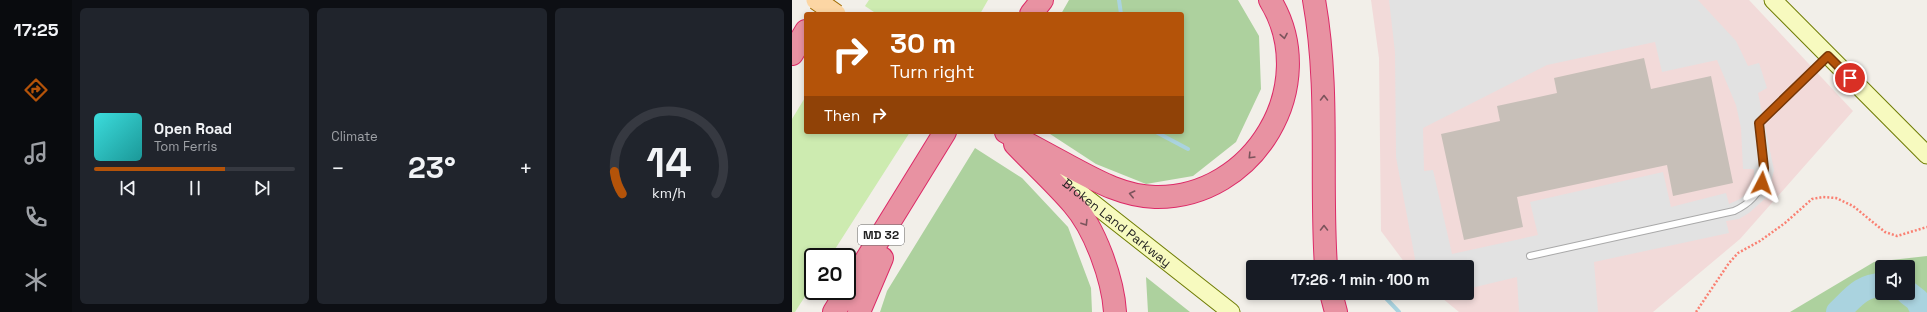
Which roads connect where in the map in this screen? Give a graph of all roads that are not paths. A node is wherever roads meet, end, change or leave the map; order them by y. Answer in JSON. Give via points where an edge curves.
{"nodes":[{"id":1,"x":816,"y":0,"type":"edge"},
{"id":2,"x":825,"y":0,"type":"edge"},
{"id":3,"x":1026,"y":0,"type":"edge"},
{"id":4,"x":1042,"y":0,"type":"edge"},
{"id":5,"x":1270,"y":0,"type":"edge"},
{"id":6,"x":1314,"y":0,"type":"edge"},
{"id":7,"x":1773,"y":0,"type":"edge"},
{"id":8,"x":817,"y":12,"type":"edge"},
{"id":9,"x":833,"y":12,"type":"edge"},
{"id":10,"x":1018,"y":12,"type":"edge"},
{"id":11,"x":1033,"y":12,"type":"edge"},
{"id":12,"x":804,"y":34,"type":"edge"},
{"id":13,"x":792,"y":54,"type":"edge"},
{"id":14,"x":1828,"y":56,"type":"junction"},
{"id":15,"x":944,"y":134,"type":"edge"},
{"id":16,"x":1006,"y":134,"type":"edge"},
{"id":17,"x":1007,"y":134,"type":"edge"},
{"id":18,"x":1008,"y":134,"type":"edge"},
{"id":19,"x":1927,"y":155,"type":"edge"},
{"id":20,"x":928,"y":159,"type":"junction"},
{"id":21,"x":1530,"y":256,"type":"dead end"},
{"id":22,"x":1326,"y":260,"type":"edge"},
{"id":23,"x":1333,"y":300,"type":"edge"},
{"id":24,"x":834,"y":312,"type":"edge"},
{"id":25,"x":858,"y":312,"type":"edge"},
{"id":26,"x":1115,"y":312,"type":"edge"},
{"id":27,"x":1231,"y":312,"type":"edge"},
{"id":28,"x":1336,"y":312,"type":"edge"}],
"edges":[{"from":1,"to":9,"type":"main road","bridge":true},
{"from":2,"to":8,"type":"highway"},
{"from":3,"to":10,"type":"highway"},
{"from":4,"to":11,"type":"highway"},
{"from":5,"to":18,"type":"highway","one_way":true,"via":[[1282,28],[1287,52],[1283,98],[1275,121],[1260,146],[1226,177],[1200,189],[1178,195],[1133,195],[1108,187]]},
{"from":22,"to":6,"type":"highway","one_way":true,"via":[[1324,82]]},
{"from":7,"to":14,"type":"street"},
{"from":12,"to":13,"type":"highway"},
{"from":14,"to":19,"type":"street"},
{"from":14,"to":21,"type":"lane","via":[[1759,123],[1764,168],[1762,183],[1758,194],[1744,206],[1734,211]]},
{"from":15,"to":20,"type":"highway","number":"MD 32"},
{"from":16,"to":26,"type":"highway","one_way":true,"via":[[1074,205],[1088,227],[1109,279]]},
{"from":17,"to":27,"type":"street","name":"Broken Land Parkway"},
{"from":20,"to":24,"type":"highway","number":"MD 32"},
{"from":20,"to":25,"type":"highway"},
{"from":23,"to":28,"type":"highway"}]}
